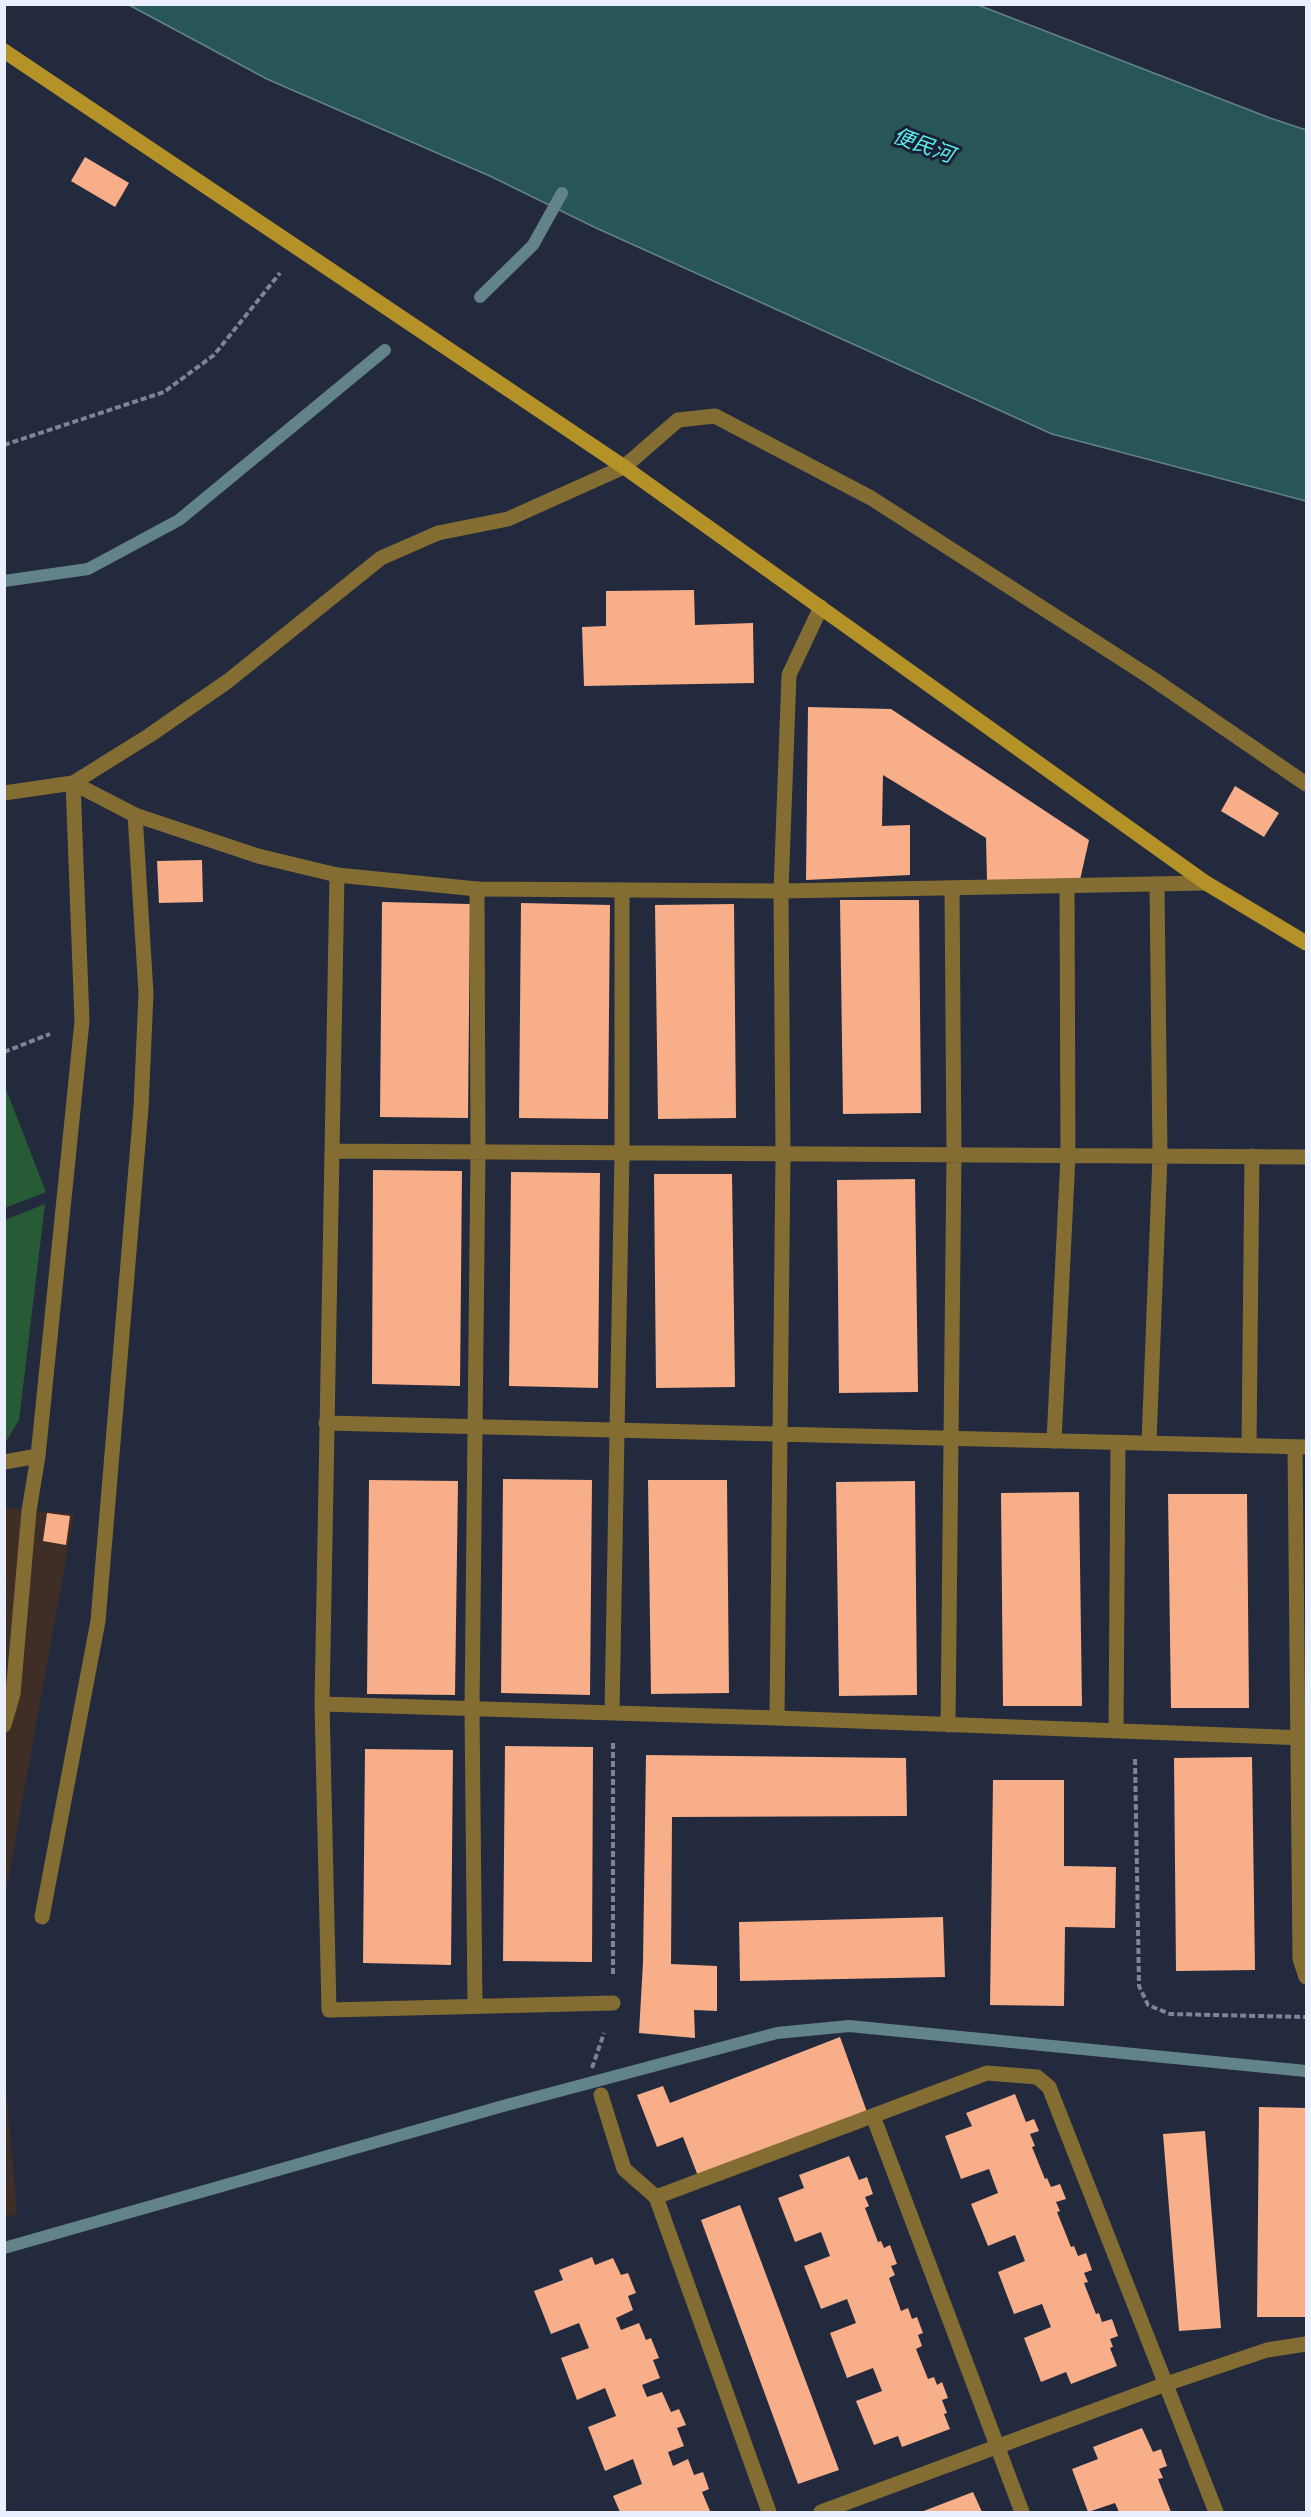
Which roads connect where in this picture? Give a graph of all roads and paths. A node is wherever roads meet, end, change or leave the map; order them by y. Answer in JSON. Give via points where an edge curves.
{"nodes":[{"id":1,"x":4,"y":51,"type":"edge"},
{"id":2,"x":300,"y":249,"type":"junction"},
{"id":3,"x":4,"y":445,"type":"edge"},
{"id":4,"x":624,"y":467,"type":"junction"},
{"id":5,"x":821,"y":607,"type":"junction"},
{"id":6,"x":73,"y":783,"type":"junction"},
{"id":7,"x":1306,"y":784,"type":"edge"},
{"id":8,"x":4,"y":793,"type":"edge"},
{"id":9,"x":135,"y":815,"type":"junction"},
{"id":10,"x":337,"y":875,"type":"junction"},
{"id":11,"x":1206,"y":883,"type":"junction"},
{"id":12,"x":1156,"y":884,"type":"junction"},
{"id":13,"x":1067,"y":886,"type":"junction"},
{"id":14,"x":952,"y":888,"type":"junction"},
{"id":15,"x":477,"y":889,"type":"junction"},
{"id":16,"x":622,"y":890,"type":"junction"},
{"id":17,"x":781,"y":891,"type":"junction"},
{"id":18,"x":1306,"y":943,"type":"edge"},
{"id":19,"x":82,"y":1021,"type":"junction"},
{"id":20,"x":4,"y":1052,"type":"edge"},
{"id":21,"x":332,"y":1151,"type":"junction"},
{"id":22,"x":478,"y":1152,"type":"junction"},
{"id":23,"x":621,"y":1153,"type":"junction"},
{"id":24,"x":783,"y":1154,"type":"junction"},
{"id":25,"x":954,"y":1154,"type":"junction"},
{"id":26,"x":1068,"y":1155,"type":"junction"},
{"id":27,"x":1160,"y":1156,"type":"junction"},
{"id":28,"x":1252,"y":1156,"type":"junction"},
{"id":29,"x":1306,"y":1157,"type":"edge"},
{"id":30,"x":326,"y":1423,"type":"junction"},
{"id":31,"x":473,"y":1426,"type":"junction"},
{"id":32,"x":615,"y":1430,"type":"junction"},
{"id":33,"x":778,"y":1434,"type":"junction"},
{"id":34,"x":949,"y":1438,"type":"junction"},
{"id":35,"x":1054,"y":1441,"type":"junction"},
{"id":36,"x":1118,"y":1443,"type":"junction"},
{"id":37,"x":1149,"y":1443,"type":"junction"},
{"id":38,"x":1250,"y":1446,"type":"junction"},
{"id":39,"x":1300,"y":1447,"type":"edge"},
{"id":40,"x":38,"y":1456,"type":"junction"},
{"id":41,"x":4,"y":1462,"type":"edge"},
{"id":42,"x":322,"y":1704,"type":"junction"},
{"id":43,"x":472,"y":1709,"type":"junction"},
{"id":44,"x":612,"y":1713,"type":"junction"},
{"id":45,"x":777,"y":1718,"type":"junction"},
{"id":46,"x":4,"y":1725,"type":"edge"},
{"id":47,"x":948,"y":1725,"type":"junction"},
{"id":48,"x":1116,"y":1731,"type":"junction"},
{"id":49,"x":1134,"y":1732,"type":"junction"},
{"id":50,"x":1303,"y":1738,"type":"edge"},
{"id":51,"x":42,"y":1917,"type":"dead end"},
{"id":52,"x":1306,"y":1977,"type":"edge"},
{"id":53,"x":613,"y":2003,"type":"junction"},
{"id":54,"x":475,"y":2006,"type":"junction"},
{"id":55,"x":1306,"y":2017,"type":"edge"},
{"id":56,"x":592,"y":2068,"type":"dead end"},
{"id":57,"x":601,"y":2095,"type":"dead end"},
{"id":58,"x":873,"y":2116,"type":"junction"},
{"id":59,"x":656,"y":2197,"type":"junction"},
{"id":60,"x":1306,"y":2344,"type":"edge"},
{"id":61,"x":1166,"y":2384,"type":"junction"},
{"id":62,"x":997,"y":2446,"type":"junction"},
{"id":63,"x":863,"y":2506,"type":"edge"},
{"id":64,"x":769,"y":2512,"type":"edge"},
{"id":65,"x":821,"y":2512,"type":"edge"},
{"id":66,"x":1022,"y":2512,"type":"edge"},
{"id":67,"x":1216,"y":2512,"type":"edge"}],
"edges":[{"from":1,"to":2,"type":"street"},
{"from":2,"to":3,"type":"path","via":[[214,355],[164,392]]},
{"from":2,"to":4,"type":"street"},
{"from":4,"to":5,"type":"street"},
{"from":4,"to":6,"type":"street","via":[[508,519],[438,533],[381,558],[228,681]]},
{"from":4,"to":7,"type":"street","via":[[678,420],[715,416],[871,498],[1150,677]]},
{"from":5,"to":11,"type":"street"},
{"from":5,"to":17,"type":"street","via":[[789,675]]},
{"from":6,"to":8,"type":"street"},
{"from":6,"to":9,"type":"street"},
{"from":6,"to":19,"type":"street"},
{"from":9,"to":10,"type":"street","via":[[258,856]]},
{"from":9,"to":51,"type":"street","via":[[146,993],[141,1108],[99,1609]]},
{"from":10,"to":15,"type":"street"},
{"from":10,"to":21,"type":"street"},
{"from":11,"to":12,"type":"street"},
{"from":11,"to":18,"type":"street"},
{"from":12,"to":13,"type":"street"},
{"from":12,"to":27,"type":"street"},
{"from":13,"to":14,"type":"street"},
{"from":13,"to":26,"type":"street"},
{"from":14,"to":17,"type":"street"},
{"from":14,"to":25,"type":"street"},
{"from":15,"to":16,"type":"street"},
{"from":15,"to":22,"type":"street"},
{"from":16,"to":17,"type":"street"},
{"from":16,"to":23,"type":"street"},
{"from":17,"to":24,"type":"street"},
{"from":19,"to":20,"type":"path"},
{"from":19,"to":40,"type":"street"},
{"from":21,"to":22,"type":"street"},
{"from":21,"to":30,"type":"street"},
{"from":22,"to":23,"type":"street"},
{"from":22,"to":31,"type":"street"},
{"from":23,"to":24,"type":"street"},
{"from":23,"to":32,"type":"street"},
{"from":24,"to":25,"type":"street"},
{"from":24,"to":33,"type":"street"},
{"from":25,"to":26,"type":"street"},
{"from":25,"to":34,"type":"street"},
{"from":26,"to":27,"type":"street"},
{"from":26,"to":35,"type":"street"},
{"from":27,"to":28,"type":"street"},
{"from":27,"to":37,"type":"street"},
{"from":28,"to":29,"type":"street"},
{"from":28,"to":38,"type":"street"},
{"from":30,"to":31,"type":"street"},
{"from":30,"to":42,"type":"street"},
{"from":31,"to":32,"type":"street"},
{"from":31,"to":43,"type":"street"},
{"from":32,"to":33,"type":"street"},
{"from":32,"to":44,"type":"street"},
{"from":33,"to":34,"type":"street"},
{"from":33,"to":45,"type":"street"},
{"from":34,"to":35,"type":"street"},
{"from":34,"to":47,"type":"street"},
{"from":35,"to":36,"type":"street"},
{"from":36,"to":37,"type":"street"},
{"from":36,"to":48,"type":"street"},
{"from":37,"to":38,"type":"street"},
{"from":38,"to":39,"type":"street"},
{"from":39,"to":50,"type":"street"},
{"from":40,"to":41,"type":"street"},
{"from":40,"to":46,"type":"street","via":[[12,1694]]},
{"from":42,"to":43,"type":"street"},
{"from":42,"to":54,"type":"street","via":[[329,2010]]},
{"from":43,"to":44,"type":"street"},
{"from":43,"to":54,"type":"street"},
{"from":44,"to":45,"type":"street"},
{"from":44,"to":53,"type":"path"},
{"from":45,"to":47,"type":"street"},
{"from":47,"to":48,"type":"street"},
{"from":48,"to":49,"type":"street"},
{"from":49,"to":50,"type":"street"},
{"from":49,"to":55,"type":"path","via":[[1139,1986],[1148,2005],[1170,2014]]},
{"from":50,"to":52,"type":"street","via":[[1300,1959]]},
{"from":53,"to":54,"type":"street"},
{"from":53,"to":56,"type":"path"},
{"from":57,"to":59,"type":"street","via":[[624,2169]]},
{"from":58,"to":59,"type":"street"},
{"from":58,"to":61,"type":"street","via":[[987,2073],[1037,2077],[1049,2088]]},
{"from":58,"to":62,"type":"street"},
{"from":59,"to":64,"type":"street"},
{"from":60,"to":61,"type":"street","via":[[1267,2349]]},
{"from":61,"to":62,"type":"street"},
{"from":61,"to":67,"type":"street"},
{"from":62,"to":63,"type":"street"},
{"from":62,"to":66,"type":"street"},
{"from":63,"to":65,"type":"street"}]}
